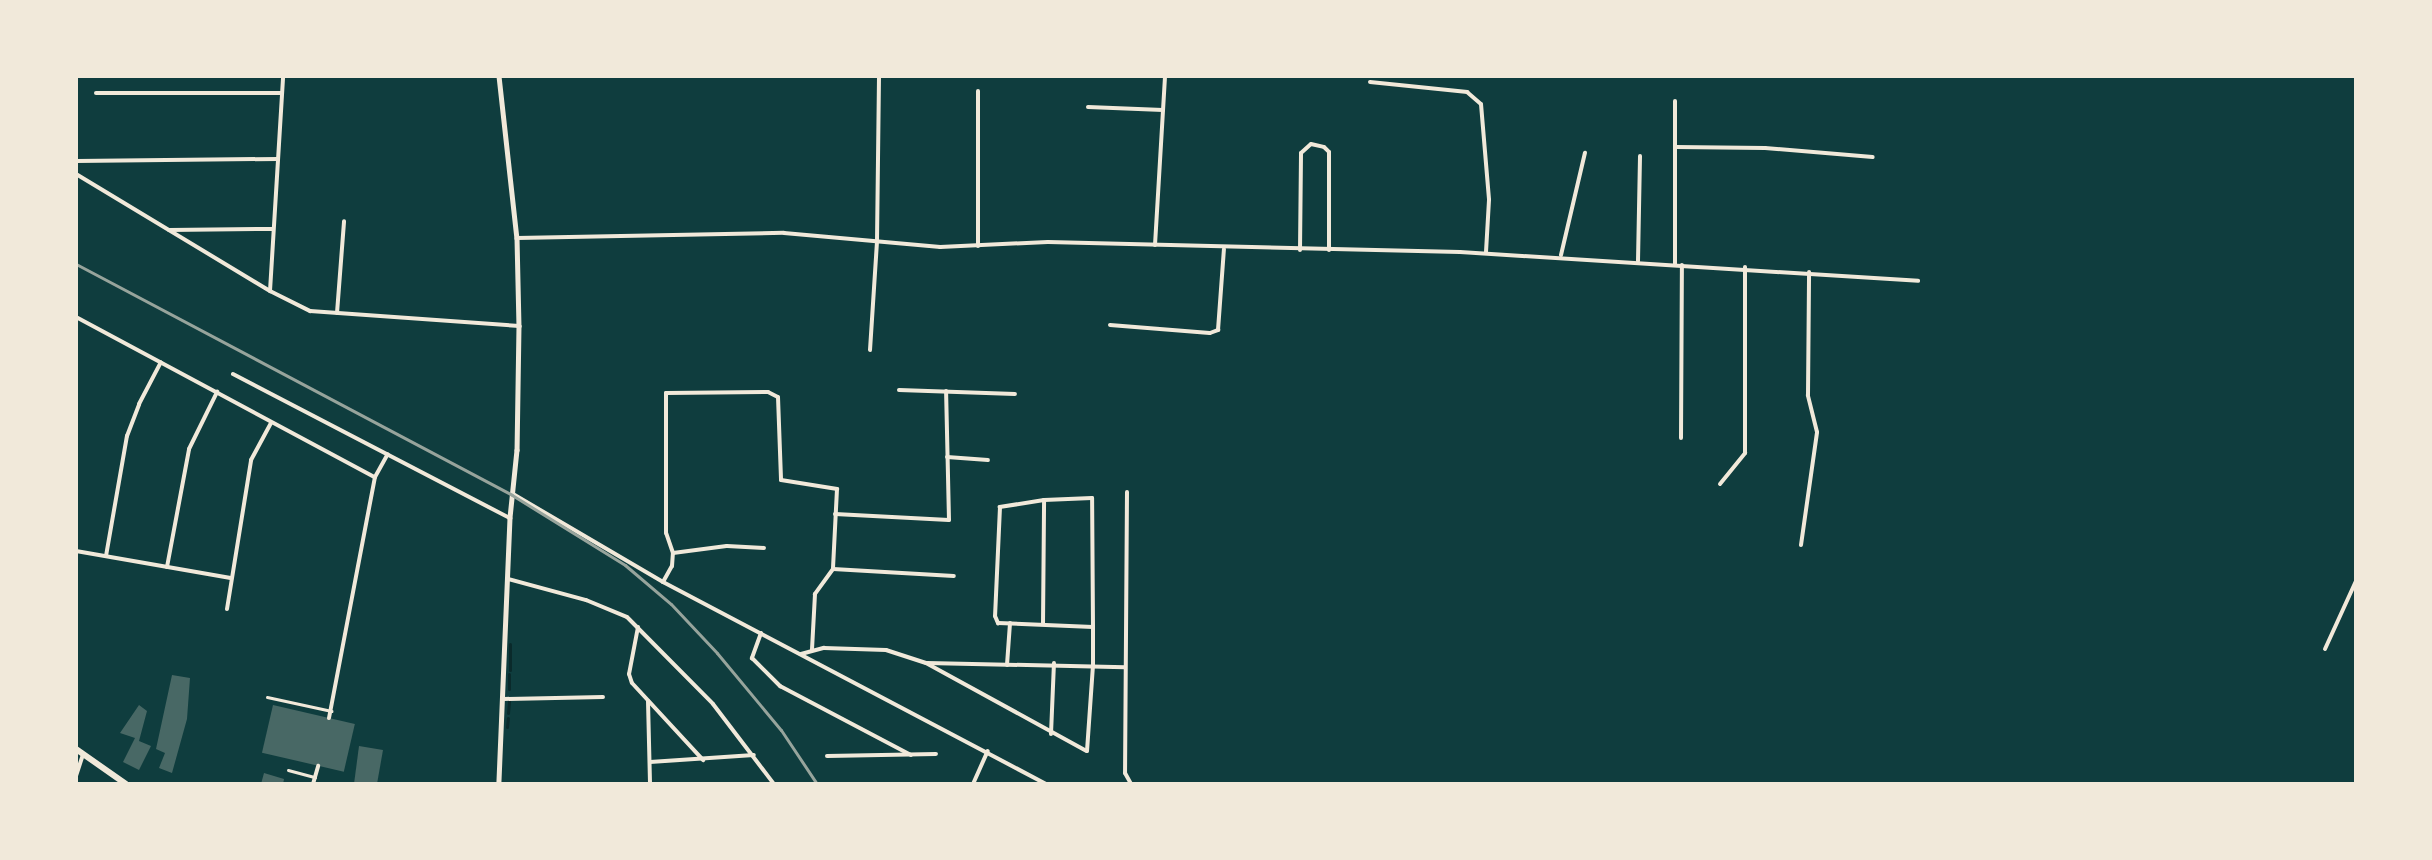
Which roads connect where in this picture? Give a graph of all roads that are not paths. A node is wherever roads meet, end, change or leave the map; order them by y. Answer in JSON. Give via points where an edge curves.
{"nodes":[{"id":1,"x":283,"y":76,"type":"edge"},
{"id":2,"x":499,"y":76,"type":"edge"},
{"id":3,"x":879,"y":76,"type":"edge"},
{"id":4,"x":1166,"y":76,"type":"edge"},
{"id":5,"x":1370,"y":82,"type":"dead end"},
{"id":6,"x":978,"y":91,"type":"dead end"},
{"id":7,"x":96,"y":93,"type":"dead end"},
{"id":8,"x":281,"y":93,"type":"junction"},
{"id":9,"x":1675,"y":101,"type":"dead end"},
{"id":10,"x":1088,"y":107,"type":"dead end"},
{"id":11,"x":1163,"y":110,"type":"junction"},
{"id":12,"x":1676,"y":147,"type":"junction"},
{"id":13,"x":1585,"y":153,"type":"dead end"},
{"id":14,"x":1640,"y":156,"type":"dead end"},
{"id":15,"x":1873,"y":157,"type":"dead end"},
{"id":16,"x":278,"y":159,"type":"junction"},
{"id":17,"x":76,"y":161,"type":"edge"},
{"id":18,"x":76,"y":174,"type":"edge"},
{"id":19,"x":344,"y":221,"type":"dead end"},
{"id":20,"x":273,"y":229,"type":"junction"},
{"id":21,"x":169,"y":230,"type":"junction"},
{"id":22,"x":517,"y":238,"type":"junction"},
{"id":23,"x":877,"y":241,"type":"junction"},
{"id":24,"x":1155,"y":244,"type":"junction"},
{"id":25,"x":978,"y":246,"type":"junction"},
{"id":26,"x":1224,"y":248,"type":"junction"},
{"id":27,"x":1299,"y":250,"type":"junction"},
{"id":28,"x":1329,"y":250,"type":"junction"},
{"id":29,"x":1486,"y":252,"type":"junction"},
{"id":30,"x":1561,"y":255,"type":"junction"},
{"id":31,"x":1638,"y":261,"type":"junction"},
{"id":32,"x":1675,"y":264,"type":"junction"},
{"id":33,"x":1682,"y":265,"type":"junction"},
{"id":34,"x":1745,"y":267,"type":"junction"},
{"id":35,"x":1809,"y":272,"type":"junction"},
{"id":36,"x":1918,"y":280,"type":"dead end"},
{"id":37,"x":270,"y":291,"type":"junction"},
{"id":38,"x":337,"y":313,"type":"junction"},
{"id":39,"x":76,"y":317,"type":"edge"},
{"id":40,"x":1110,"y":325,"type":"dead end"},
{"id":41,"x":519,"y":326,"type":"junction"},
{"id":42,"x":870,"y":350,"type":"dead end"},
{"id":43,"x":161,"y":362,"type":"junction"},
{"id":44,"x":233,"y":374,"type":"dead end"},
{"id":45,"x":899,"y":390,"type":"dead end"},
{"id":46,"x":946,"y":391,"type":"junction"},
{"id":47,"x":217,"y":392,"type":"junction"},
{"id":48,"x":1015,"y":394,"type":"dead end"},
{"id":49,"x":271,"y":423,"type":"junction"},
{"id":50,"x":1681,"y":438,"type":"dead end"},
{"id":51,"x":388,"y":454,"type":"junction"},
{"id":52,"x":947,"y":458,"type":"junction"},
{"id":53,"x":988,"y":460,"type":"dead end"},
{"id":54,"x":375,"y":477,"type":"junction"},
{"id":55,"x":1720,"y":484,"type":"dead end"},
{"id":56,"x":1127,"y":492,"type":"dead end"},
{"id":57,"x":513,"y":494,"type":"junction"},
{"id":58,"x":1044,"y":500,"type":"junction"},
{"id":59,"x":835,"y":514,"type":"junction"},
{"id":60,"x":510,"y":518,"type":"junction"},
{"id":61,"x":1801,"y":545,"type":"dead end"},
{"id":62,"x":764,"y":548,"type":"dead end"},
{"id":63,"x":76,"y":551,"type":"edge"},
{"id":64,"x":673,"y":553,"type":"junction"},
{"id":65,"x":106,"y":555,"type":"junction"},
{"id":66,"x":167,"y":567,"type":"junction"},
{"id":67,"x":833,"y":569,"type":"junction"},
{"id":68,"x":954,"y":576,"type":"dead end"},
{"id":69,"x":231,"y":578,"type":"junction"},
{"id":70,"x":508,"y":579,"type":"junction"},
{"id":71,"x":2355,"y":580,"type":"edge"},
{"id":72,"x":663,"y":582,"type":"junction"},
{"id":73,"x":227,"y":609,"type":"dead end"},
{"id":74,"x":1010,"y":623,"type":"junction"},
{"id":75,"x":1043,"y":624,"type":"junction"},
{"id":76,"x":638,"y":627,"type":"junction"},
{"id":77,"x":1093,"y":627,"type":"junction"},
{"id":78,"x":761,"y":633,"type":"junction"},
{"id":79,"x":2325,"y":649,"type":"dead end"},
{"id":80,"x":812,"y":650,"type":"junction"},
{"id":81,"x":801,"y":654,"type":"junction"},
{"id":82,"x":926,"y":663,"type":"junction"},
{"id":83,"x":1054,"y":663,"type":"junction"},
{"id":84,"x":1007,"y":665,"type":"junction"},
{"id":85,"x":1094,"y":665,"type":"junction"},
{"id":86,"x":1125,"y":667,"type":"junction"},
{"id":87,"x":267,"y":697,"type":"dead end"},
{"id":88,"x":603,"y":697,"type":"dead end"},
{"id":89,"x":504,"y":699,"type":"junction"},
{"id":90,"x":648,"y":700,"type":"junction"},
{"id":91,"x":330,"y":711,"type":"junction"},
{"id":92,"x":329,"y":717,"type":"dead end"},
{"id":93,"x":1051,"y":734,"type":"junction"},
{"id":94,"x":76,"y":749,"type":"edge"},
{"id":95,"x":988,"y":751,"type":"junction"},
{"id":96,"x":84,"y":754,"type":"junction"},
{"id":97,"x":936,"y":754,"type":"dead end"},
{"id":98,"x":754,"y":755,"type":"junction"},
{"id":99,"x":911,"y":755,"type":"junction"},
{"id":100,"x":827,"y":756,"type":"dead end"},
{"id":101,"x":703,"y":760,"type":"junction"},
{"id":102,"x":650,"y":762,"type":"junction"},
{"id":103,"x":318,"y":766,"type":"dead end"},
{"id":104,"x":288,"y":770,"type":"dead end"},
{"id":105,"x":76,"y":776,"type":"edge"},
{"id":106,"x":315,"y":777,"type":"junction"},
{"id":107,"x":126,"y":783,"type":"edge"},
{"id":108,"x":313,"y":783,"type":"edge"},
{"id":109,"x":499,"y":783,"type":"edge"},
{"id":110,"x":650,"y":783,"type":"edge"},
{"id":111,"x":774,"y":783,"type":"edge"},
{"id":112,"x":973,"y":783,"type":"edge"},
{"id":113,"x":1046,"y":783,"type":"edge"},
{"id":114,"x":1131,"y":783,"type":"edge"}],
"edges":[{"from":1,"to":8,"type":"street"},
{"from":2,"to":22,"type":"street"},
{"from":3,"to":23,"type":"street"},
{"from":4,"to":11,"type":"street"},
{"from":5,"to":29,"type":"street","via":[[1467,92],[1481,104],[1488,167]]},
{"from":6,"to":25,"type":"street"},
{"from":7,"to":8,"type":"street"},
{"from":8,"to":16,"type":"street"},
{"from":9,"to":12,"type":"street"},
{"from":10,"to":11,"type":"street"},
{"from":11,"to":24,"type":"street"},
{"from":12,"to":15,"type":"street","via":[[1765,148]]},
{"from":12,"to":32,"type":"street"},
{"from":13,"to":30,"type":"street"},
{"from":14,"to":31,"type":"street"},
{"from":16,"to":17,"type":"street"},
{"from":16,"to":20,"type":"street"},
{"from":18,"to":21,"type":"street"},
{"from":19,"to":38,"type":"street"},
{"from":20,"to":21,"type":"street"},
{"from":20,"to":37,"type":"street"},
{"from":21,"to":37,"type":"street"},
{"from":22,"to":23,"type":"street","via":[[784,233]]},
{"from":22,"to":41,"type":"street"},
{"from":23,"to":25,"type":"street"},
{"from":23,"to":42,"type":"street"},
{"from":24,"to":25,"type":"street","via":[[1048,242]]},
{"from":24,"to":26,"type":"street"},
{"from":26,"to":27,"type":"street"},
{"from":26,"to":40,"type":"street","via":[[1218,330],[1210,333]]},
{"from":27,"to":28,"type":"street"},
{"from":27,"to":28,"type":"street","via":[[1300,153],[1311,144],[1329,152]]},
{"from":28,"to":29,"type":"street"},
{"from":29,"to":30,"type":"street"},
{"from":30,"to":31,"type":"street"},
{"from":31,"to":32,"type":"street"},
{"from":32,"to":33,"type":"street"},
{"from":33,"to":34,"type":"street"},
{"from":33,"to":50,"type":"street"},
{"from":34,"to":35,"type":"street"},
{"from":34,"to":55,"type":"street","via":[[1745,453]]},
{"from":35,"to":36,"type":"street"},
{"from":35,"to":61,"type":"street","via":[[1808,394],[1817,432]]},
{"from":37,"to":38,"type":"street","via":[[310,311]]},
{"from":38,"to":41,"type":"street"},
{"from":39,"to":43,"type":"street"},
{"from":41,"to":57,"type":"street"},
{"from":43,"to":47,"type":"street"},
{"from":43,"to":65,"type":"street","via":[[127,436]]},
{"from":44,"to":51,"type":"street"},
{"from":45,"to":46,"type":"street"},
{"from":46,"to":48,"type":"street"},
{"from":46,"to":52,"type":"street"},
{"from":47,"to":49,"type":"street"},
{"from":47,"to":66,"type":"street","via":[[189,449]]},
{"from":49,"to":54,"type":"street"},
{"from":49,"to":69,"type":"street","via":[[251,460]]},
{"from":51,"to":54,"type":"street"},
{"from":51,"to":60,"type":"street"},
{"from":52,"to":53,"type":"street"},
{"from":52,"to":59,"type":"street","via":[[949,520]]},
{"from":54,"to":91,"type":"street"},
{"from":56,"to":86,"type":"street"},
{"from":57,"to":60,"type":"street"},
{"from":57,"to":72,"type":"street"},
{"from":58,"to":74,"type":"street","via":[[1007,504],[1000,507],[996,516],[995,616],[998,622]]},
{"from":58,"to":75,"type":"street"},
{"from":58,"to":77,"type":"street","via":[[1092,498]]},
{"from":59,"to":64,"type":"street","via":[[837,489],[781,480],[778,397],[768,392],[666,393],[666,533]]},
{"from":59,"to":67,"type":"street"},
{"from":60,"to":70,"type":"street"},
{"from":62,"to":64,"type":"street","via":[[727,546]]},
{"from":63,"to":65,"type":"street"},
{"from":64,"to":72,"type":"street","via":[[672,566]]},
{"from":65,"to":66,"type":"street"},
{"from":66,"to":69,"type":"street"},
{"from":67,"to":68,"type":"street"},
{"from":67,"to":80,"type":"street","via":[[815,594]]},
{"from":69,"to":73,"type":"street"},
{"from":70,"to":76,"type":"street","via":[[616,610]]},
{"from":70,"to":89,"type":"street"},
{"from":71,"to":79,"type":"street"},
{"from":72,"to":78,"type":"street"},
{"from":74,"to":75,"type":"street"},
{"from":74,"to":84,"type":"street"},
{"from":75,"to":77,"type":"street"},
{"from":76,"to":90,"type":"street","via":[[629,674]]},
{"from":76,"to":98,"type":"street","via":[[713,704]]},
{"from":77,"to":85,"type":"street"},
{"from":78,"to":81,"type":"street"},
{"from":78,"to":99,"type":"street","via":[[752,658],[780,686]]},
{"from":80,"to":81,"type":"street"},
{"from":80,"to":82,"type":"street","via":[[886,650]]},
{"from":81,"to":95,"type":"street"},
{"from":82,"to":84,"type":"street"},
{"from":82,"to":93,"type":"street"},
{"from":83,"to":84,"type":"street"},
{"from":83,"to":85,"type":"street"},
{"from":83,"to":93,"type":"street"},
{"from":85,"to":86,"type":"street"},
{"from":85,"to":93,"type":"street","via":[[1087,751]]},
{"from":86,"to":114,"type":"street","via":[[1125,773]]},
{"from":87,"to":91,"type":"street"},
{"from":88,"to":89,"type":"street"},
{"from":89,"to":109,"type":"street"},
{"from":90,"to":101,"type":"street"},
{"from":90,"to":102,"type":"street"},
{"from":91,"to":92,"type":"street"},
{"from":94,"to":96,"type":"main road"},
{"from":95,"to":112,"type":"street"},
{"from":95,"to":113,"type":"street"},
{"from":96,"to":105,"type":"street"},
{"from":96,"to":107,"type":"main road"},
{"from":97,"to":99,"type":"street"},
{"from":98,"to":101,"type":"street"},
{"from":98,"to":111,"type":"street"},
{"from":99,"to":100,"type":"street"},
{"from":101,"to":102,"type":"street"},
{"from":102,"to":110,"type":"street"},
{"from":103,"to":106,"type":"street"},
{"from":104,"to":106,"type":"street"},
{"from":106,"to":108,"type":"street"}]}
